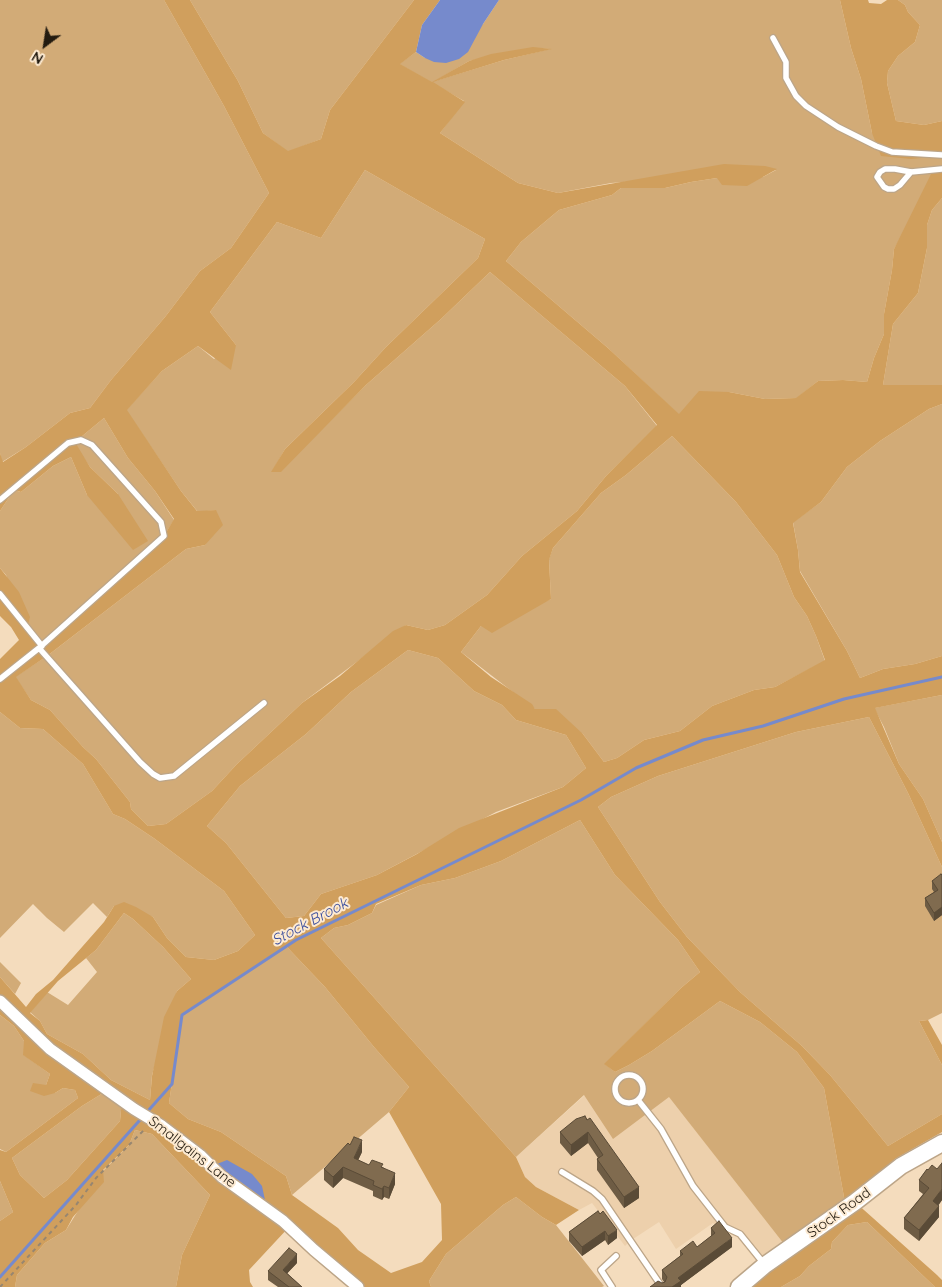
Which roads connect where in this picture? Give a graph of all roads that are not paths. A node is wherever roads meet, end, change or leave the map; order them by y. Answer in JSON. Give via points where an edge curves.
{"nodes":[{"id":1,"x":773,"y":38,"type":"dead end"},
{"id":2,"x":942,"y":155,"type":"edge"},
{"id":3,"x":942,"y":169,"type":"edge"},
{"id":4,"x":911,"y":172,"type":"junction"},
{"id":5,"x":0,"y":500,"type":"edge"},
{"id":6,"x":0,"y":594,"type":"edge"},
{"id":7,"x":41,"y":647,"type":"junction"},
{"id":8,"x":0,"y":679,"type":"edge"},
{"id":9,"x":264,"y":703,"type":"dead end"},
{"id":10,"x":0,"y":1001,"type":"edge"},
{"id":11,"x":638,"y":1100,"type":"junction"},
{"id":12,"x":942,"y":1143,"type":"edge"},
{"id":13,"x":562,"y":1172,"type":"dead end"},
{"id":14,"x":616,"y":1256,"type":"dead end"},
{"id":15,"x":766,"y":1265,"type":"junction"},
{"id":16,"x":358,"y":1287,"type":"edge"},
{"id":17,"x":612,"y":1287,"type":"edge"},
{"id":18,"x":662,"y":1287,"type":"edge"},
{"id":19,"x":739,"y":1287,"type":"edge"}],
"edges":[{"from":1,"to":2,"type":"lane","via":[[786,62],[786,78],[806,106],[838,127],[892,152]]},
{"from":3,"to":4,"type":"lane"},
{"from":4,"to":4,"type":"lane","via":[[885,169],[877,177],[888,190],[900,185]]},
{"from":5,"to":7,"type":"lane","via":[[68,443],[81,440],[92,445],[161,522],[164,536]]},
{"from":6,"to":7,"type":"lane"},
{"from":7,"to":8,"type":"lane"},
{"from":7,"to":9,"type":"lane","via":[[140,762],[160,778],[174,776]]},
{"from":10,"to":16,"type":"street","name":"Smallgains Lane","via":[[50,1049],[200,1155],[222,1177],[283,1221]]},
{"from":11,"to":11,"type":"lane","via":[[627,1103],[618,1096],[616,1085],[623,1076],[635,1076],[643,1084]]},
{"from":11,"to":15,"type":"lane","via":[[661,1129],[693,1186],[725,1227],[740,1234]]},
{"from":12,"to":15,"type":"main road","name":"Stock Road","via":[[901,1166]]},
{"from":13,"to":18,"type":"lane","via":[[602,1199]]},
{"from":14,"to":17,"type":"lane","via":[[601,1270]]},
{"from":15,"to":19,"type":"main road","name":"Stock Road"}]}
